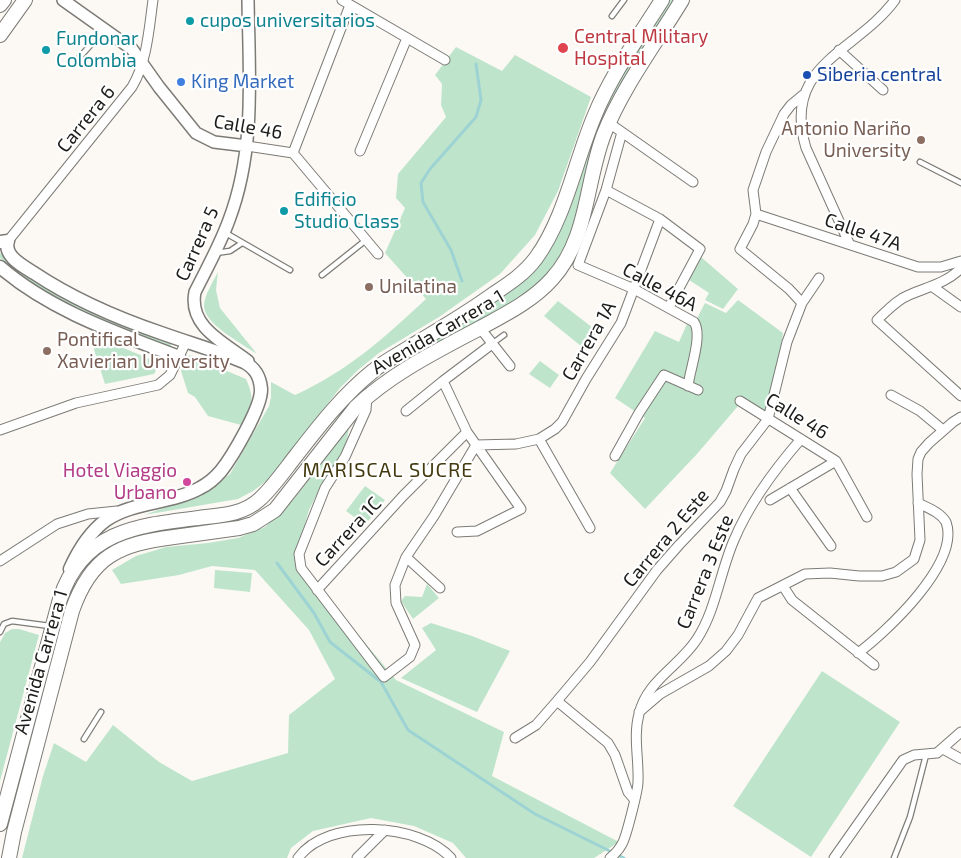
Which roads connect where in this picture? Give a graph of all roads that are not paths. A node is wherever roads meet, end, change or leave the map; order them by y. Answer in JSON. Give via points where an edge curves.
{"nodes":[{"id":1,"x":4,"y":0,"type":"edge"},
{"id":2,"x":25,"y":0,"type":"edge"},
{"id":3,"x":63,"y":0,"type":"edge"},
{"id":4,"x":154,"y":0,"type":"edge"},
{"id":5,"x":248,"y":0,"type":"edge"},
{"id":6,"x":342,"y":0,"type":"edge"},
{"id":7,"x":624,"y":0,"type":"edge"},
{"id":8,"x":662,"y":0,"type":"edge"},
{"id":9,"x":682,"y":0,"type":"edge"},
{"id":10,"x":895,"y":0,"type":"edge"},
{"id":11,"x":353,"y":2,"type":"edge"},
{"id":12,"x":0,"y":6,"type":"edge"},
{"id":13,"x":612,"y":16,"type":"dead end"},
{"id":14,"x":104,"y":29,"type":"junction"},
{"id":15,"x":0,"y":34,"type":"edge"},
{"id":16,"x":406,"y":38,"type":"junction"},
{"id":17,"x":839,"y":50,"type":"junction"},
{"id":18,"x":78,"y":59,"type":"dead end"},
{"id":19,"x":445,"y":60,"type":"dead end"},
{"id":20,"x":142,"y":62,"type":"junction"},
{"id":21,"x":883,"y":90,"type":"dead end"},
{"id":22,"x":804,"y":95,"type":"junction"},
{"id":23,"x":609,"y":123,"type":"junction"},
{"id":24,"x":622,"y":132,"type":"junction"},
{"id":25,"x":247,"y":146,"type":"junction"},
{"id":26,"x":360,"y":152,"type":"dead end"},
{"id":27,"x":293,"y":153,"type":"junction"},
{"id":28,"x":920,"y":162,"type":"dead end"},
{"id":29,"x":693,"y":182,"type":"dead end"},
{"id":30,"x":961,"y":183,"type":"edge"},
{"id":31,"x":606,"y":190,"type":"junction"},
{"id":32,"x":756,"y":214,"type":"junction"},
{"id":33,"x":660,"y":219,"type":"junction"},
{"id":34,"x":224,"y":232,"type":"junction"},
{"id":35,"x":366,"y":240,"type":"junction"},
{"id":36,"x":4,"y":242,"type":"edge"},
{"id":37,"x":242,"y":243,"type":"junction"},
{"id":38,"x":850,"y":243,"type":"junction"},
{"id":39,"x":214,"y":254,"type":"junction"},
{"id":40,"x":378,"y":254,"type":"dead end"},
{"id":41,"x":961,"y":261,"type":"edge"},
{"id":42,"x":0,"y":267,"type":"edge"},
{"id":43,"x":961,"y":268,"type":"edge"},
{"id":44,"x":290,"y":270,"type":"dead end"},
{"id":45,"x":322,"y":275,"type":"dead end"},
{"id":46,"x":819,"y":278,"type":"dead end"},
{"id":47,"x":933,"y":287,"type":"junction"},
{"id":48,"x":634,"y":289,"type":"junction"},
{"id":49,"x":802,"y":303,"type":"junction"},
{"id":50,"x":669,"y":307,"type":"junction"},
{"id":51,"x":961,"y":307,"type":"edge"},
{"id":52,"x":480,"y":328,"type":"junction"},
{"id":53,"x":504,"y":335,"type":"dead end"},
{"id":54,"x":186,"y":342,"type":"junction"},
{"id":55,"x":492,"y":344,"type":"junction"},
{"id":56,"x":179,"y":357,"type":"junction"},
{"id":57,"x":510,"y":366,"type":"dead end"},
{"id":58,"x":256,"y":371,"type":"junction"},
{"id":59,"x":442,"y":381,"type":"junction"},
{"id":60,"x":688,"y":386,"type":"junction"},
{"id":61,"x":698,"y":390,"type":"dead end"},
{"id":62,"x":890,"y":395,"type":"dead end"},
{"id":63,"x":368,"y":396,"type":"junction"},
{"id":64,"x":961,"y":396,"type":"edge"},
{"id":65,"x":740,"y":401,"type":"dead end"},
{"id":66,"x":406,"y":411,"type":"dead end"},
{"id":67,"x":961,"y":417,"type":"edge"},
{"id":68,"x":768,"y":419,"type":"junction"},
{"id":69,"x":0,"y":430,"type":"edge"},
{"id":70,"x":943,"y":430,"type":"junction"},
{"id":71,"x":467,"y":432,"type":"junction"},
{"id":72,"x":539,"y":439,"type":"junction"},
{"id":73,"x":801,"y":439,"type":"junction"},
{"id":74,"x":476,"y":445,"type":"junction"},
{"id":75,"x":615,"y":456,"type":"dead end"},
{"id":76,"x":836,"y":461,"type":"junction"},
{"id":77,"x":790,"y":488,"type":"junction"},
{"id":78,"x":770,"y":500,"type":"dead end"},
{"id":79,"x":918,"y":503,"type":"junction"},
{"id":80,"x":124,"y":511,"type":"junction"},
{"id":81,"x":867,"y":517,"type":"dead end"},
{"id":82,"x":590,"y":528,"type":"dead end"},
{"id":83,"x":457,"y":532,"type":"dead end"},
{"id":84,"x":831,"y":546,"type":"dead end"},
{"id":85,"x":406,"y":557,"type":"junction"},
{"id":86,"x":0,"y":561,"type":"edge"},
{"id":87,"x":65,"y":584,"type":"junction"},
{"id":88,"x":783,"y":586,"type":"junction"},
{"id":89,"x":440,"y":588,"type":"dead end"},
{"id":90,"x":317,"y":590,"type":"junction"},
{"id":91,"x":52,"y":626,"type":"junction"},
{"id":92,"x":0,"y":632,"type":"edge"},
{"id":93,"x":858,"y":653,"type":"junction"},
{"id":94,"x":874,"y":665,"type":"dead end"},
{"id":95,"x":557,"y":701,"type":"junction"},
{"id":96,"x":101,"y":712,"type":"dead end"},
{"id":97,"x":639,"y":712,"type":"junction"},
{"id":98,"x":961,"y":732,"type":"edge"},
{"id":99,"x":515,"y":738,"type":"dead end"},
{"id":100,"x":84,"y":739,"type":"dead end"},
{"id":101,"x":943,"y":749,"type":"junction"},
{"id":102,"x":926,"y":755,"type":"junction"},
{"id":103,"x":961,"y":759,"type":"edge"},
{"id":104,"x":634,"y":800,"type":"junction"},
{"id":105,"x":0,"y":824,"type":"edge"},
{"id":106,"x":385,"y":830,"type":"junction"},
{"id":107,"x":10,"y":858,"type":"edge"},
{"id":108,"x":298,"y":858,"type":"edge"},
{"id":109,"x":357,"y":858,"type":"edge"},
{"id":110,"x":451,"y":858,"type":"edge"},
{"id":111,"x":610,"y":858,"type":"edge"},
{"id":112,"x":834,"y":858,"type":"edge"},
{"id":113,"x":894,"y":858,"type":"edge"}],
"edges":[{"from":1,"to":12,"type":"main road"},
{"from":2,"to":15,"type":"main road"},
{"from":3,"to":14,"type":"street","name":"Calle 46"},
{"from":4,"to":20,"type":"street","name":"Carrera 6"},
{"from":5,"to":25,"type":"street","name":"Carrera 5","via":[[250,101]]},
{"from":6,"to":11,"type":"street"},
{"from":7,"to":13,"type":"lane"},
{"from":8,"to":87,"type":"main road","name":"Avenida Carrera 1","via":[[601,101],[548,239],[524,271],[473,309],[382,364],[356,386],[329,414],[268,492],[251,506],[227,514],[154,524],[119,533],[88,554]]},
{"from":9,"to":23,"type":"main road","name":"Avenida Carrera 1"},
{"from":10,"to":17,"type":"street","via":[[878,20]]},
{"from":11,"to":16,"type":"street"},
{"from":11,"to":27,"type":"street"},
{"from":14,"to":18,"type":"lane"},
{"from":14,"to":20,"type":"street","name":"Calle 46","via":[[132,49]]},
{"from":16,"to":19,"type":"street"},
{"from":16,"to":26,"type":"street"},
{"from":17,"to":21,"type":"street"},
{"from":17,"to":22,"type":"street","via":[[821,69]]},
{"from":20,"to":25,"type":"street","name":"Calle 46","via":[[196,134],[214,142]]},
{"from":20,"to":36,"type":"street","name":"Carrera 6","via":[[136,80],[124,98]]},
{"from":22,"to":32,"type":"street","via":[[784,114],[766,152],[753,190]]},
{"from":22,"to":38,"type":"street","via":[[800,122],[806,148]]},
{"from":23,"to":24,"type":"street"},
{"from":23,"to":52,"type":"main road","name":"Avenida Carrera 1","via":[[598,151],[579,234],[563,265],[520,306]]},
{"from":24,"to":29,"type":"street"},
{"from":24,"to":31,"type":"street"},
{"from":25,"to":27,"type":"street","name":"Calle 46"},
{"from":25,"to":34,"type":"street","name":"Carrera 5"},
{"from":27,"to":35,"type":"street","name":"Calle 46"},
{"from":28,"to":30,"type":"lane"},
{"from":31,"to":33,"type":"street"},
{"from":31,"to":48,"type":"street","name":"Calle 46A","via":[[578,266]]},
{"from":32,"to":38,"type":"street","name":"Calle 47A"},
{"from":32,"to":49,"type":"street","via":[[740,249]]},
{"from":33,"to":48,"type":"street","name":"Carrera 1A"},
{"from":33,"to":50,"type":"street","via":[[700,249]]},
{"from":34,"to":37,"type":"lane"},
{"from":34,"to":39,"type":"street","name":"Carrera 5"},
{"from":35,"to":40,"type":"street","name":"Calle 46"},
{"from":35,"to":45,"type":"lane"},
{"from":36,"to":54,"type":"main road","via":[[12,257],[58,288],[115,316]]},
{"from":37,"to":39,"type":"lane","via":[[230,251]]},
{"from":37,"to":44,"type":"lane"},
{"from":38,"to":41,"type":"street","name":"Calle 47A","via":[[918,267],[941,267]]},
{"from":39,"to":58,"type":"street","name":"Carrera 5","via":[[195,292],[194,310],[198,319],[215,336]]},
{"from":42,"to":56,"type":"main road","via":[[29,290],[65,310]]},
{"from":43,"to":47,"type":"street"},
{"from":46,"to":49,"type":"street","name":"Carrera 2 Este"},
{"from":47,"to":51,"type":"street"},
{"from":47,"to":64,"type":"street","via":[[899,300],[877,320]]},
{"from":48,"to":50,"type":"street","name":"Calle 46A"},
{"from":48,"to":72,"type":"street","name":"Carrera 1A","via":[[621,323],[562,422]]},
{"from":49,"to":68,"type":"street","name":"Carrera 2 Este","via":[[780,369]]},
{"from":50,"to":60,"type":"street","name":"Calle 46A","via":[[698,327]]},
{"from":52,"to":55,"type":"street"},
{"from":52,"to":63,"type":"main road","name":"Avenida Carrera 1","via":[[418,362]]},
{"from":53,"to":55,"type":"lane"},
{"from":54,"to":56,"type":"street"},
{"from":54,"to":58,"type":"main road","via":[[244,362]]},
{"from":55,"to":57,"type":"street"},
{"from":55,"to":59,"type":"street"},
{"from":56,"to":69,"type":"street","via":[[170,376],[158,385],[76,402]]},
{"from":58,"to":80,"type":"main road","via":[[261,389],[259,403],[220,473],[205,486],[191,492]]},
{"from":59,"to":66,"type":"street"},
{"from":59,"to":71,"type":"street"},
{"from":60,"to":61,"type":"street"},
{"from":60,"to":75,"type":"street","via":[[664,375]]},
{"from":62,"to":70,"type":"street","via":[[920,411]]},
{"from":63,"to":90,"type":"street","via":[[366,410],[345,457],[325,488],[299,554],[301,568]]},
{"from":63,"to":107,"type":"main road","name":"Avenida Carrera 1","via":[[284,500],[264,518],[239,528],[130,545],[100,563],[89,575],[72,611]]},
{"from":65,"to":68,"type":"street","name":"Calle 46"},
{"from":67,"to":70,"type":"street"},
{"from":68,"to":73,"type":"street","name":"Calle 46"},
{"from":68,"to":95,"type":"street","name":"Carrera 2 Este","via":[[741,454],[720,502],[657,570],[590,662]]},
{"from":70,"to":79,"type":"street","via":[[918,459]]},
{"from":71,"to":74,"type":"street"},
{"from":71,"to":90,"type":"street","name":"Carrera 1C"},
{"from":72,"to":74,"type":"street","via":[[516,444]]},
{"from":72,"to":82,"type":"street"},
{"from":73,"to":76,"type":"street","name":"Calle 46"},
{"from":73,"to":97,"type":"street","name":"Carrera 3 Este","via":[[774,470],[748,511],[734,540],[706,623],[696,641],[654,684]]},
{"from":74,"to":83,"type":"street","via":[[520,509],[477,531]]},
{"from":74,"to":85,"type":"street"},
{"from":76,"to":77,"type":"street"},
{"from":76,"to":81,"type":"street"},
{"from":77,"to":78,"type":"street"},
{"from":77,"to":84,"type":"street"},
{"from":79,"to":88,"type":"street","via":[[920,540],[914,559],[896,572],[882,576],[805,574]]},
{"from":79,"to":93,"type":"street","via":[[938,513],[950,531],[944,565],[915,603]]},
{"from":80,"to":86,"type":"street","via":[[88,514],[57,524]]},
{"from":80,"to":87,"type":"main road","via":[[106,521],[88,539],[76,556]]},
{"from":85,"to":89,"type":"street"},
{"from":85,"to":90,"type":"street","via":[[395,585],[396,603],[415,645],[410,657],[384,677]]},
{"from":87,"to":91,"type":"main road","name":"Avenida Carrera 1"},
{"from":88,"to":93,"type":"street","via":[[792,600]]},
{"from":88,"to":97,"type":"street","via":[[758,598],[738,635],[710,666],[660,694]]},
{"from":91,"to":92,"type":"lane","via":[[12,621],[4,624]]},
{"from":91,"to":105,"type":"main road","name":"Avenida Carrera 1"},
{"from":93,"to":94,"type":"street"},
{"from":95,"to":99,"type":"street","name":"Carrera 2 Este","via":[[536,725]]},
{"from":95,"to":104,"type":"street","via":[[608,743]]},
{"from":96,"to":100,"type":"lane"},
{"from":97,"to":104,"type":"street","name":"Carrera 3 Este","via":[[636,730],[638,783]]},
{"from":98,"to":101,"type":"street"},
{"from":101,"to":102,"type":"street"},
{"from":101,"to":103,"type":"street"},
{"from":102,"to":112,"type":"street","via":[[910,756],[900,764]]},
{"from":102,"to":113,"type":"lane","via":[[910,817]]},
{"from":104,"to":111,"type":"street","name":"Carrera 3 Este","via":[[624,843]]},
{"from":106,"to":108,"type":"street","via":[[360,830],[325,837],[308,847]]},
{"from":106,"to":109,"type":"street"},
{"from":106,"to":110,"type":"street","via":[[419,838]]}]}
